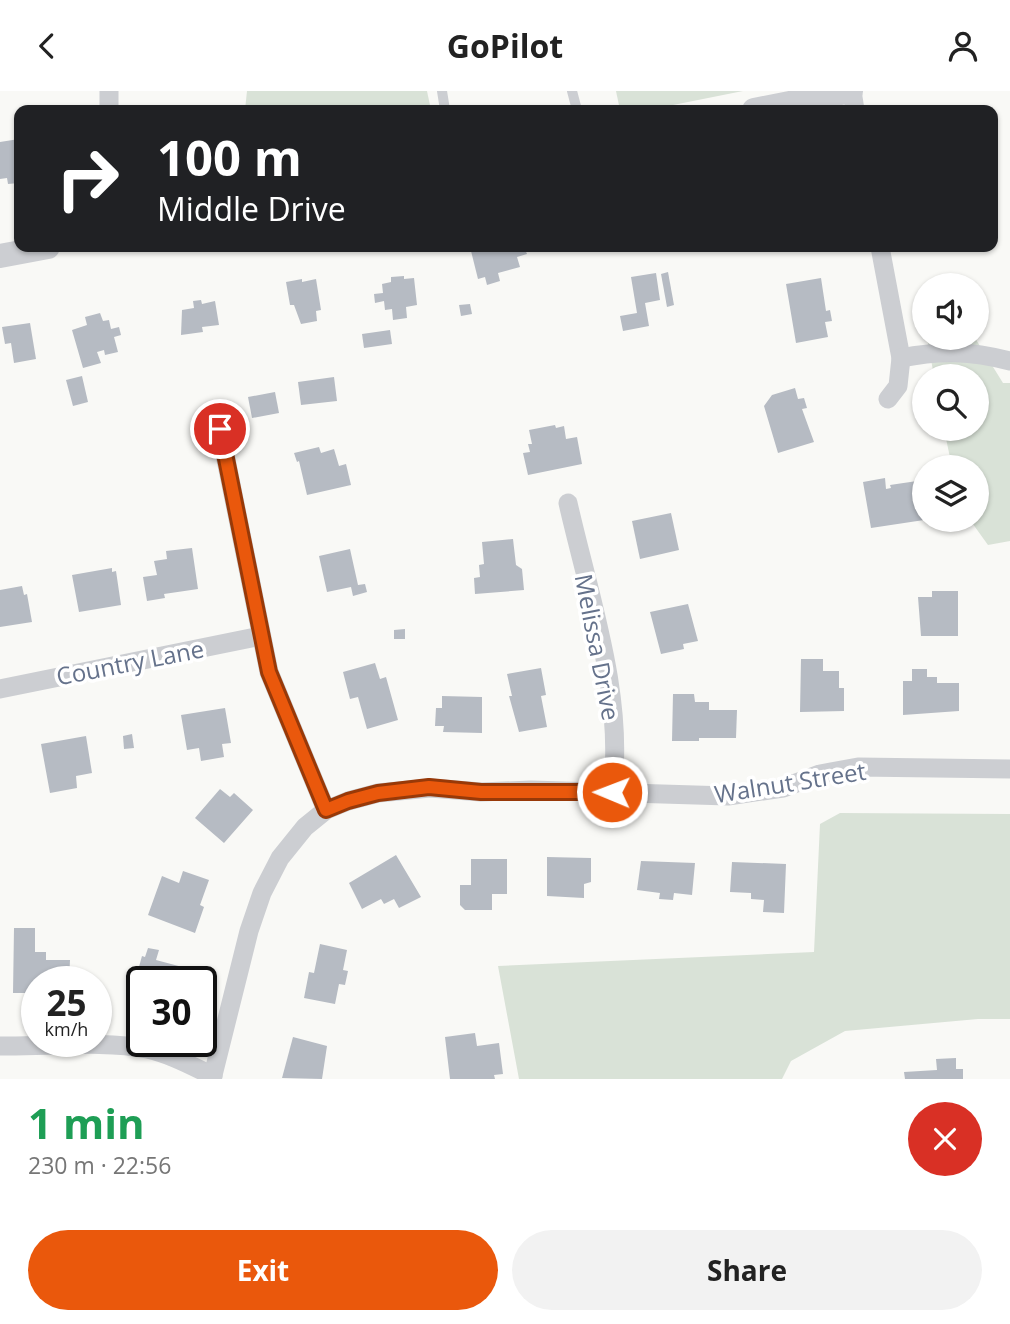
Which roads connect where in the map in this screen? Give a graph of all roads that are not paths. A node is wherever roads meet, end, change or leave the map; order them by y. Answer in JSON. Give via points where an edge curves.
{"nodes":[{"id":1,"x":851,"y":91,"type":"edge"},
{"id":2,"x":780,"y":105,"type":"edge"},
{"id":3,"x":21,"y":252,"type":"edge"},
{"id":4,"x":881,"y":252,"type":"edge"},
{"id":5,"x":0,"y":256,"type":"edge"},
{"id":6,"x":901,"y":358,"type":"junction"},
{"id":7,"x":1010,"y":361,"type":"edge"},
{"id":8,"x":888,"y":399,"type":"dead end"},
{"id":9,"x":220,"y":429,"type":"dead end"},
{"id":10,"x":568,"y":503,"type":"dead end"},
{"id":11,"x":261,"y":636,"type":"junction"},
{"id":12,"x":0,"y":689,"type":"edge"},
{"id":13,"x":1010,"y":769,"type":"edge"},
{"id":14,"x":612,"y":792,"type":"junction"},
{"id":15,"x":326,"y":810,"type":"junction"},
{"id":16,"x":0,"y":1046,"type":"edge"},
{"id":17,"x":213,"y":1077,"type":"edge"}],
"edges":[{"from":1,"to":2,"type":"street"},
{"from":3,"to":5,"type":"street"},
{"from":4,"to":6,"type":"street"},
{"from":6,"to":7,"type":"street","via":[[965,351]]},
{"from":6,"to":8,"type":"street","via":[[898,386]]},
{"from":9,"to":11,"type":"street"},
{"from":10,"to":14,"type":"street","name":"Melissa Drive","via":[[612,695],[617,761]]},
{"from":11,"to":12,"type":"street","name":"Country Lane"},
{"from":11,"to":15,"type":"street","via":[[269,672]]},
{"from":13,"to":14,"type":"street","name":"Walnut Street","via":[[858,767],[820,774],[783,788],[728,796]]},
{"from":14,"to":15,"type":"street","name":"Walnut Street","via":[[481,792],[429,787],[378,793]]},
{"from":15,"to":17,"type":"street","name":"Walnut Street","via":[[280,858],[262,893]]},
{"from":16,"to":17,"type":"street","via":[[147,1049]]}]}
